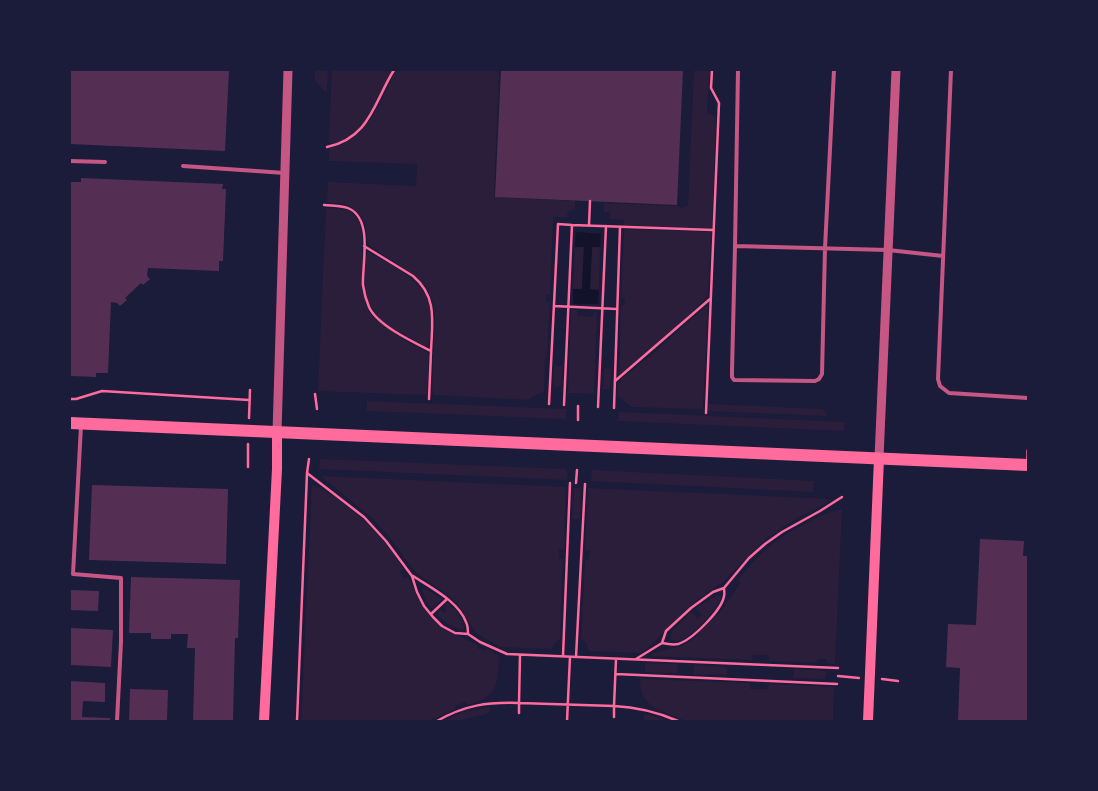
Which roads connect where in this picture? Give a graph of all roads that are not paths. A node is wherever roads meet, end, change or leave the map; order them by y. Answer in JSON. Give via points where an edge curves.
{"nodes":[{"id":1,"x":288,"y":70,"type":"edge"},
{"id":2,"x":738,"y":70,"type":"edge"},
{"id":3,"x":834,"y":70,"type":"edge"},
{"id":4,"x":896,"y":70,"type":"edge"},
{"id":5,"x":951,"y":70,"type":"edge"},
{"id":6,"x":70,"y":161,"type":"edge"},
{"id":7,"x":105,"y":162,"type":"dead end"},
{"id":8,"x":183,"y":166,"type":"dead end"},
{"id":9,"x":285,"y":173,"type":"junction"},
{"id":10,"x":735,"y":246,"type":"junction"},
{"id":11,"x":826,"y":248,"type":"junction"},
{"id":12,"x":888,"y":250,"type":"junction"},
{"id":13,"x":943,"y":256,"type":"junction"},
{"id":14,"x":1028,"y":398,"type":"edge"},
{"id":15,"x":76,"y":423,"type":"edge"},
{"id":16,"x":277,"y":432,"type":"junction"},
{"id":17,"x":1028,"y":451,"type":"edge"},
{"id":18,"x":879,"y":458,"type":"junction"},
{"id":19,"x":1028,"y":465,"type":"edge"},
{"id":20,"x":117,"y":721,"type":"edge"},
{"id":21,"x":264,"y":721,"type":"edge"},
{"id":22,"x":868,"y":721,"type":"edge"}],
"edges":[{"from":1,"to":9,"type":"street"},
{"from":2,"to":10,"type":"lane"},
{"from":3,"to":11,"type":"lane"},
{"from":4,"to":12,"type":"street"},
{"from":5,"to":13,"type":"lane"},
{"from":6,"to":7,"type":"lane"},
{"from":8,"to":9,"type":"lane"},
{"from":9,"to":16,"type":"street"},
{"from":10,"to":11,"type":"lane"},
{"from":10,"to":11,"type":"lane","via":[[732,377],[737,381],[815,381],[821,377]]},
{"from":11,"to":12,"type":"lane"},
{"from":12,"to":13,"type":"lane"},
{"from":12,"to":18,"type":"street"},
{"from":13,"to":14,"type":"lane","via":[[940,386],[950,393]]},
{"from":15,"to":16,"type":"main road"},
{"from":15,"to":20,"type":"lane","via":[[73,574],[121,578]]},
{"from":16,"to":18,"type":"main road"},
{"from":16,"to":21,"type":"main road"},
{"from":17,"to":19,"type":"lane"},
{"from":18,"to":19,"type":"main road"},
{"from":18,"to":22,"type":"main road"}]}
